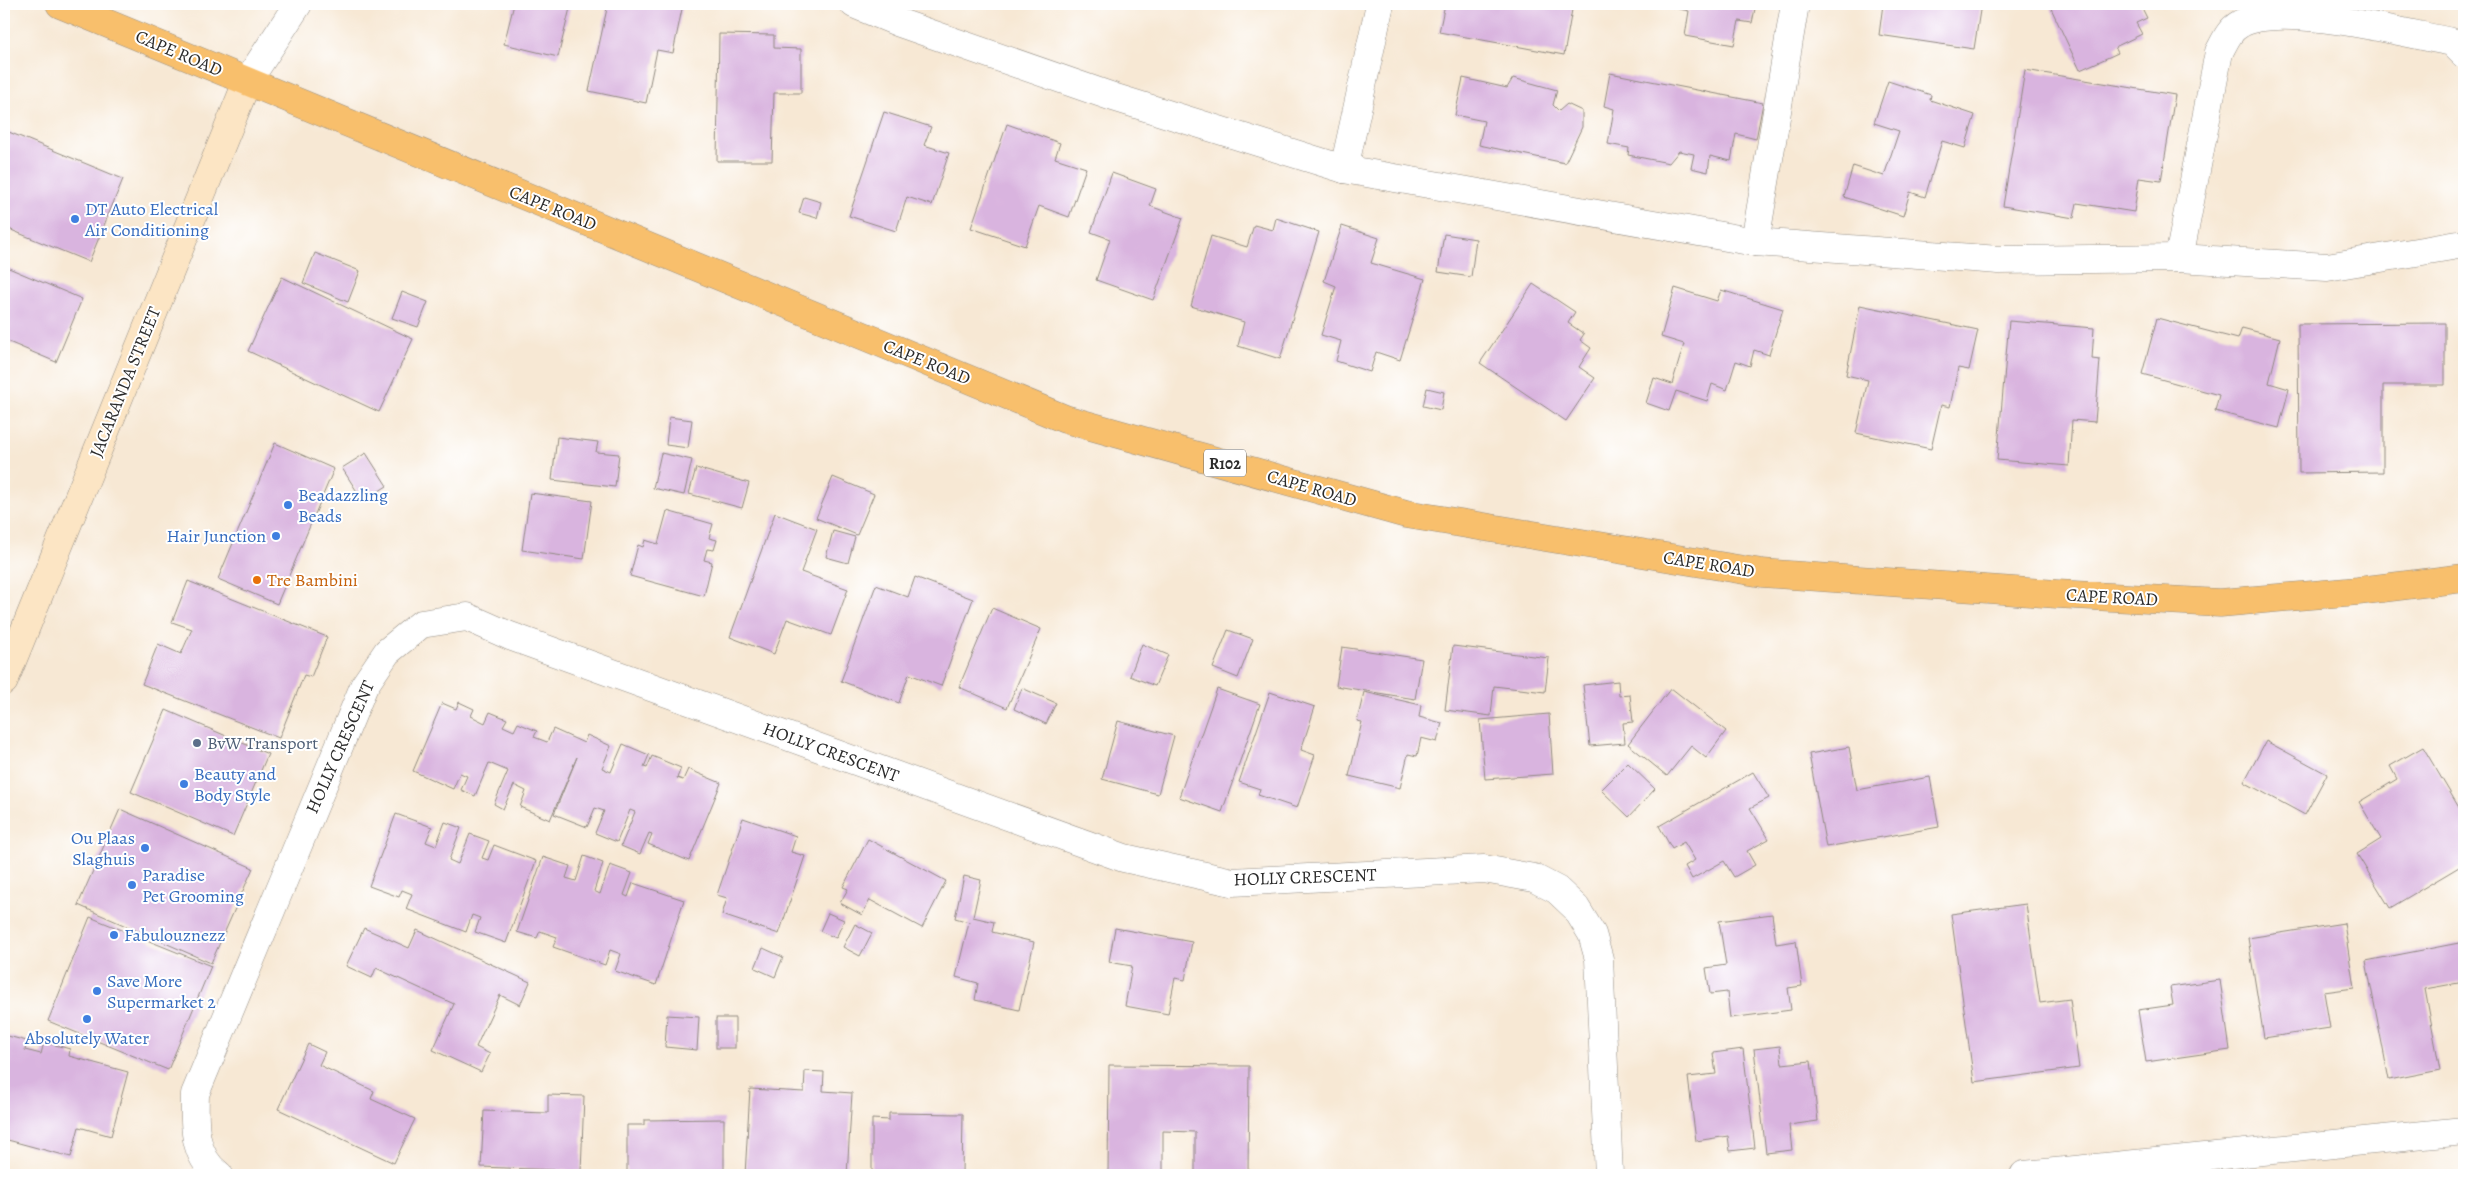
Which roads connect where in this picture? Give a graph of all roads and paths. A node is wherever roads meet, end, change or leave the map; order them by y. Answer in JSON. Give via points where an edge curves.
{"nodes":[{"id":1,"x":60,"y":4,"type":"edge"},
{"id":2,"x":298,"y":4,"type":"edge"},
{"id":3,"x":1380,"y":4,"type":"edge"},
{"id":4,"x":1795,"y":4,"type":"edge"},
{"id":5,"x":859,"y":5,"type":"edge"},
{"id":6,"x":2464,"y":54,"type":"edge"},
{"id":7,"x":247,"y":82,"type":"junction"},
{"id":8,"x":1344,"y":169,"type":"junction"},
{"id":9,"x":2463,"y":236,"type":"edge"},
{"id":10,"x":1755,"y":242,"type":"junction"},
{"id":11,"x":2179,"y":258,"type":"junction"},
{"id":12,"x":2464,"y":578,"type":"edge"},
{"id":13,"x":4,"y":681,"type":"edge"},
{"id":14,"x":2464,"y":1131,"type":"edge"},
{"id":15,"x":219,"y":1175,"type":"edge"},
{"id":16,"x":1609,"y":1175,"type":"edge"},
{"id":17,"x":2024,"y":1175,"type":"edge"}],
"edges":[{"from":1,"to":7,"type":"main road","name":"CAPE ROAD","number":"R102"},
{"from":2,"to":7,"type":"street"},
{"from":3,"to":8,"type":"street"},
{"from":4,"to":10,"type":"street"},
{"from":5,"to":8,"type":"street","via":[[900,23],[1113,97]]},
{"from":6,"to":11,"type":"street","via":[[2452,42],[2304,16],[2276,15],[2250,19],[2238,25],[2219,52]]},
{"from":7,"to":12,"type":"main road","name":"CAPE ROAD","number":"R102","via":[[1065,419],[1406,514],[1762,573],[2057,594],[2220,603]]},
{"from":7,"to":13,"type":"street","name":"JACARANDA STREET"},
{"from":8,"to":10,"type":"street"},
{"from":9,"to":11,"type":"street","via":[[2326,267]]},
{"from":10,"to":11,"type":"street","via":[[1999,260]]},
{"from":14,"to":17,"type":"street"},
{"from":15,"to":16,"type":"street","name":"HOLLY CRESCENT","via":[[204,1160],[199,1148],[194,1122],[195,1094],[364,686],[387,652],[421,624],[467,617],[510,636],[1124,858],[1232,882],[1484,869],[1534,878],[1557,890],[1576,908],[1592,934],[1599,959]]}]}
